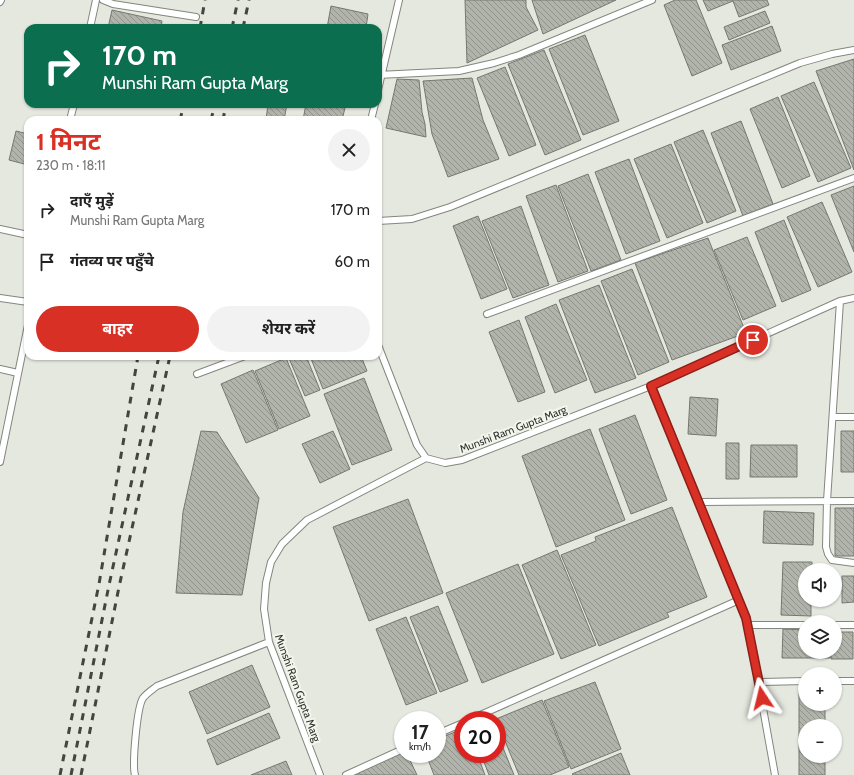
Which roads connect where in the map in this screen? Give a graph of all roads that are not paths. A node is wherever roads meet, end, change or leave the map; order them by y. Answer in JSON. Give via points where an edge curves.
{"nodes":[{"id":1,"x":96,"y":0,"type":"edge"},
{"id":2,"x":103,"y":0,"type":"edge"},
{"id":3,"x":399,"y":0,"type":"edge"},
{"id":4,"x":652,"y":0,"type":"edge"},
{"id":5,"x":196,"y":17,"type":"dead end"},
{"id":6,"x":91,"y":24,"type":"edge"},
{"id":7,"x":854,"y":50,"type":"edge"},
{"id":8,"x":382,"y":68,"type":"edge"},
{"id":9,"x":382,"y":76,"type":"edge"},
{"id":10,"x":854,"y":178,"type":"edge"},
{"id":11,"x":382,"y":221,"type":"edge"},
{"id":12,"x":0,"y":229,"type":"edge"},
{"id":13,"x":24,"y":234,"type":"edge"},
{"id":14,"x":0,"y":298,"type":"edge"},
{"id":15,"x":854,"y":298,"type":"edge"},
{"id":16,"x":24,"y":301,"type":"edge"},
{"id":17,"x":840,"y":301,"type":"junction"},
{"id":18,"x":487,"y":314,"type":"dead end"},
{"id":19,"x":24,"y":344,"type":"edge"},
{"id":20,"x":382,"y":355,"type":"edge"},
{"id":21,"x":234,"y":360,"type":"edge"},
{"id":22,"x":0,"y":369,"type":"edge"},
{"id":23,"x":18,"y":373,"type":"junction"},
{"id":24,"x":197,"y":374,"type":"dead end"},
{"id":25,"x":651,"y":386,"type":"junction"},
{"id":26,"x":833,"y":417,"type":"junction"},
{"id":27,"x":854,"y":417,"type":"edge"},
{"id":28,"x":426,"y":458,"type":"junction"},
{"id":29,"x":0,"y":462,"type":"edge"},
{"id":30,"x":827,"y":501,"type":"junction"},
{"id":31,"x":854,"y":501,"type":"edge"},
{"id":32,"x":700,"y":502,"type":"junction"},
{"id":33,"x":854,"y":564,"type":"edge"},
{"id":34,"x":739,"y":600,"type":"junction"},
{"id":35,"x":748,"y":625,"type":"junction"},
{"id":36,"x":798,"y":625,"type":"edge"},
{"id":37,"x":842,"y":625,"type":"edge"},
{"id":38,"x":854,"y":625,"type":"edge"},
{"id":39,"x":269,"y":642,"type":"junction"},
{"id":40,"x":798,"y":681,"type":"edge"},
{"id":41,"x":842,"y":681,"type":"edge"},
{"id":42,"x":854,"y":681,"type":"edge"},
{"id":43,"x":759,"y":682,"type":"junction"},
{"id":44,"x":489,"y":711,"type":"edge"},
{"id":45,"x":394,"y":754,"type":"edge"},
{"id":46,"x":135,"y":775,"type":"edge"},
{"id":47,"x":320,"y":775,"type":"edge"},
{"id":48,"x":346,"y":775,"type":"edge"},
{"id":49,"x":775,"y":775,"type":"edge"}],
"edges":[{"from":1,"to":6,"type":"lane"},
{"from":2,"to":5,"type":"lane","via":[[113,4]]},
{"from":3,"to":8,"type":"lane"},
{"from":4,"to":9,"type":"lane","via":[[494,63],[459,71]]},
{"from":7,"to":11,"type":"lane","via":[[800,63],[450,207],[412,219]]},
{"from":10,"to":18,"type":"lane"},
{"from":12,"to":13,"type":"lane"},
{"from":14,"to":16,"type":"lane"},
{"from":15,"to":17,"type":"lane","name":"Munshi Ram Gupta Marg"},
{"from":17,"to":25,"type":"lane","name":"Munshi Ram Gupta Marg"},
{"from":17,"to":26,"type":"lane"},
{"from":19,"to":23,"type":"lane"},
{"from":20,"to":28,"type":"lane","via":[[417,445]]},
{"from":21,"to":24,"type":"lane"},
{"from":22,"to":23,"type":"lane"},
{"from":23,"to":29,"type":"lane"},
{"from":25,"to":28,"type":"lane","name":"Munshi Ram Gupta Marg","via":[[462,460],[445,463]]},
{"from":25,"to":32,"type":"lane"},
{"from":26,"to":27,"type":"lane"},
{"from":26,"to":30,"type":"lane"},
{"from":28,"to":39,"type":"lane","name":"Munshi Ram Gupta Marg","via":[[307,520],[282,544],[272,562],[266,583],[264,609]]},
{"from":30,"to":31,"type":"lane"},
{"from":30,"to":32,"type":"lane"},
{"from":30,"to":33,"type":"lane","via":[[828,554],[832,560]]},
{"from":32,"to":34,"type":"lane"},
{"from":34,"to":35,"type":"lane"},
{"from":34,"to":44,"type":"lane"},
{"from":35,"to":36,"type":"lane"},
{"from":35,"to":43,"type":"lane"},
{"from":37,"to":38,"type":"lane"},
{"from":39,"to":46,"type":"lane","via":[[147,692],[140,710],[134,756]]},
{"from":39,"to":47,"type":"lane","name":"Munshi Ram Gupta Marg"},
{"from":40,"to":43,"type":"lane"},
{"from":41,"to":42,"type":"lane"},
{"from":43,"to":49,"type":"lane"},
{"from":45,"to":48,"type":"lane"}]}
